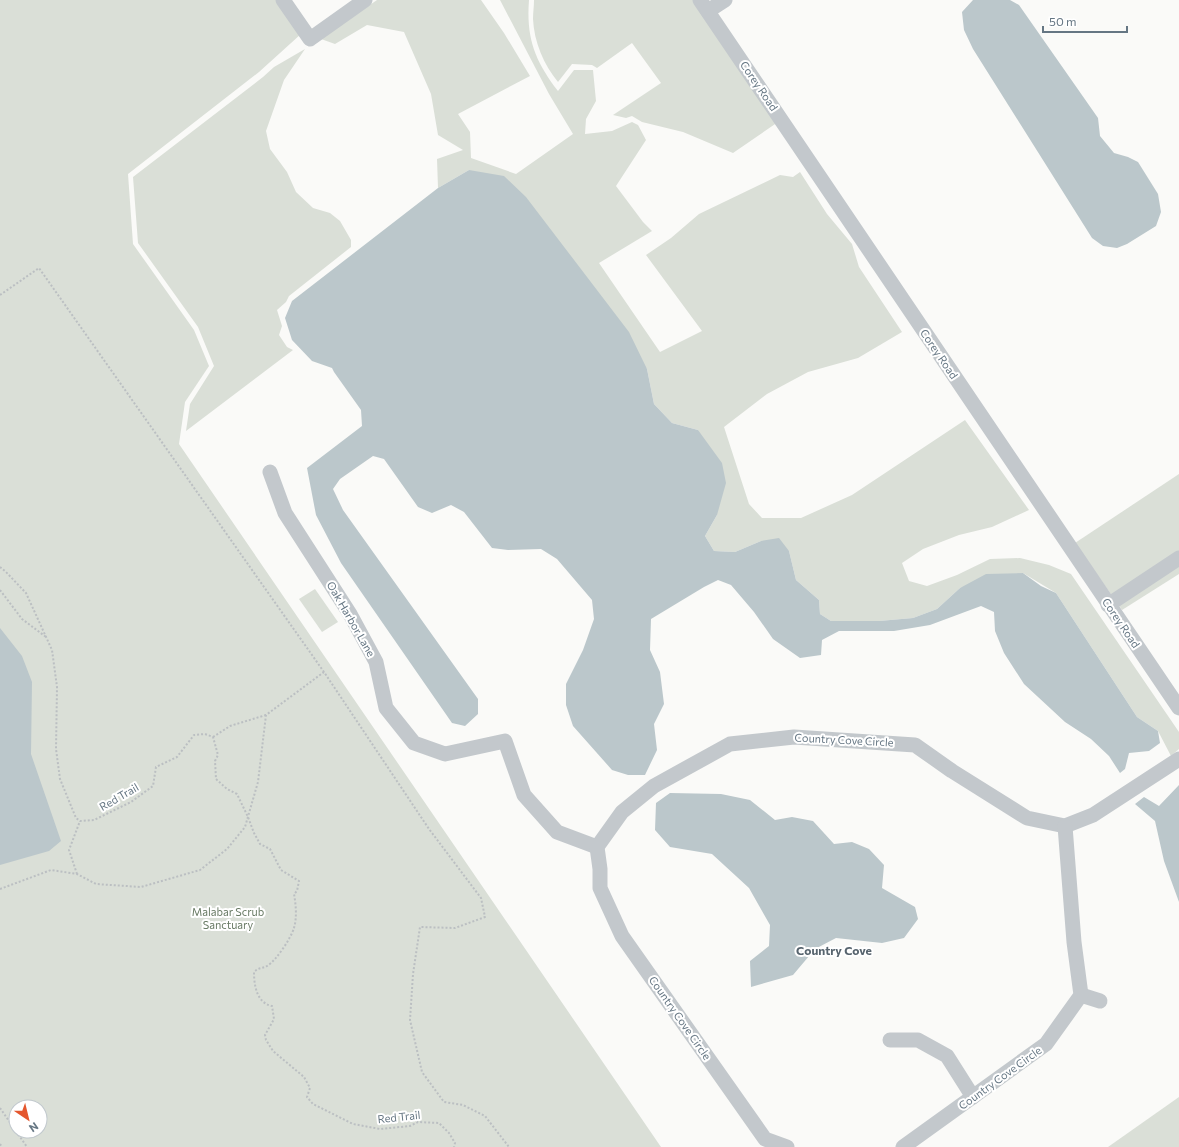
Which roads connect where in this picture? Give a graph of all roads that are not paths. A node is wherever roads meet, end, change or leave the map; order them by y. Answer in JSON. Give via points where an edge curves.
{"nodes":[{"id":1,"x":283,"y":0,"type":"edge"},
{"id":2,"x":364,"y":0,"type":"edge"},
{"id":3,"x":725,"y":0,"type":"edge"},
{"id":4,"x":704,"y":6,"type":"edge"},
{"id":5,"x":270,"y":472,"type":"dead end"},
{"id":6,"x":1179,"y":558,"type":"edge"},
{"id":7,"x":1108,"y":605,"type":"junction"},
{"id":8,"x":1179,"y":708,"type":"edge"},
{"id":9,"x":1179,"y":759,"type":"edge"},
{"id":10,"x":1065,"y":826,"type":"junction"},
{"id":11,"x":597,"y":847,"type":"junction"},
{"id":12,"x":1081,"y":994,"type":"junction"},
{"id":13,"x":1100,"y":1001,"type":"dead end"},
{"id":14,"x":890,"y":1040,"type":"dead end"},
{"id":15,"x":973,"y":1097,"type":"junction"},
{"id":16,"x":787,"y":1147,"type":"edge"},
{"id":17,"x":903,"y":1147,"type":"edge"}],
"edges":[{"from":1,"to":2,"type":"street","via":[[310,39]]},
{"from":3,"to":4,"type":"street"},
{"from":4,"to":7,"type":"street","name":"Corey Road"},
{"from":5,"to":11,"type":"street","name":"Oak Harbor Lane","via":[[285,513],[350,614],[376,662],[386,708],[414,743],[445,754],[505,741],[524,795],[558,832]]},
{"from":6,"to":7,"type":"street"},
{"from":7,"to":8,"type":"street","name":"Corey Road"},
{"from":9,"to":10,"type":"street","via":[[1093,815]]},
{"from":10,"to":11,"type":"street","name":"Country Cove Circle","via":[[1027,818],[915,745],[794,737],[730,744],[654,786],[622,812]]},
{"from":10,"to":12,"type":"street","via":[[1074,942]]},
{"from":11,"to":16,"type":"street","name":"Country Cove Circle","via":[[600,888],[622,936],[765,1139]]},
{"from":12,"to":13,"type":"street"},
{"from":12,"to":15,"type":"street","name":"Country Cove Circle","via":[[1046,1044]]},
{"from":14,"to":15,"type":"street","via":[[918,1040],[947,1056]]},
{"from":15,"to":17,"type":"street","name":"Country Cove Circle"}]}
